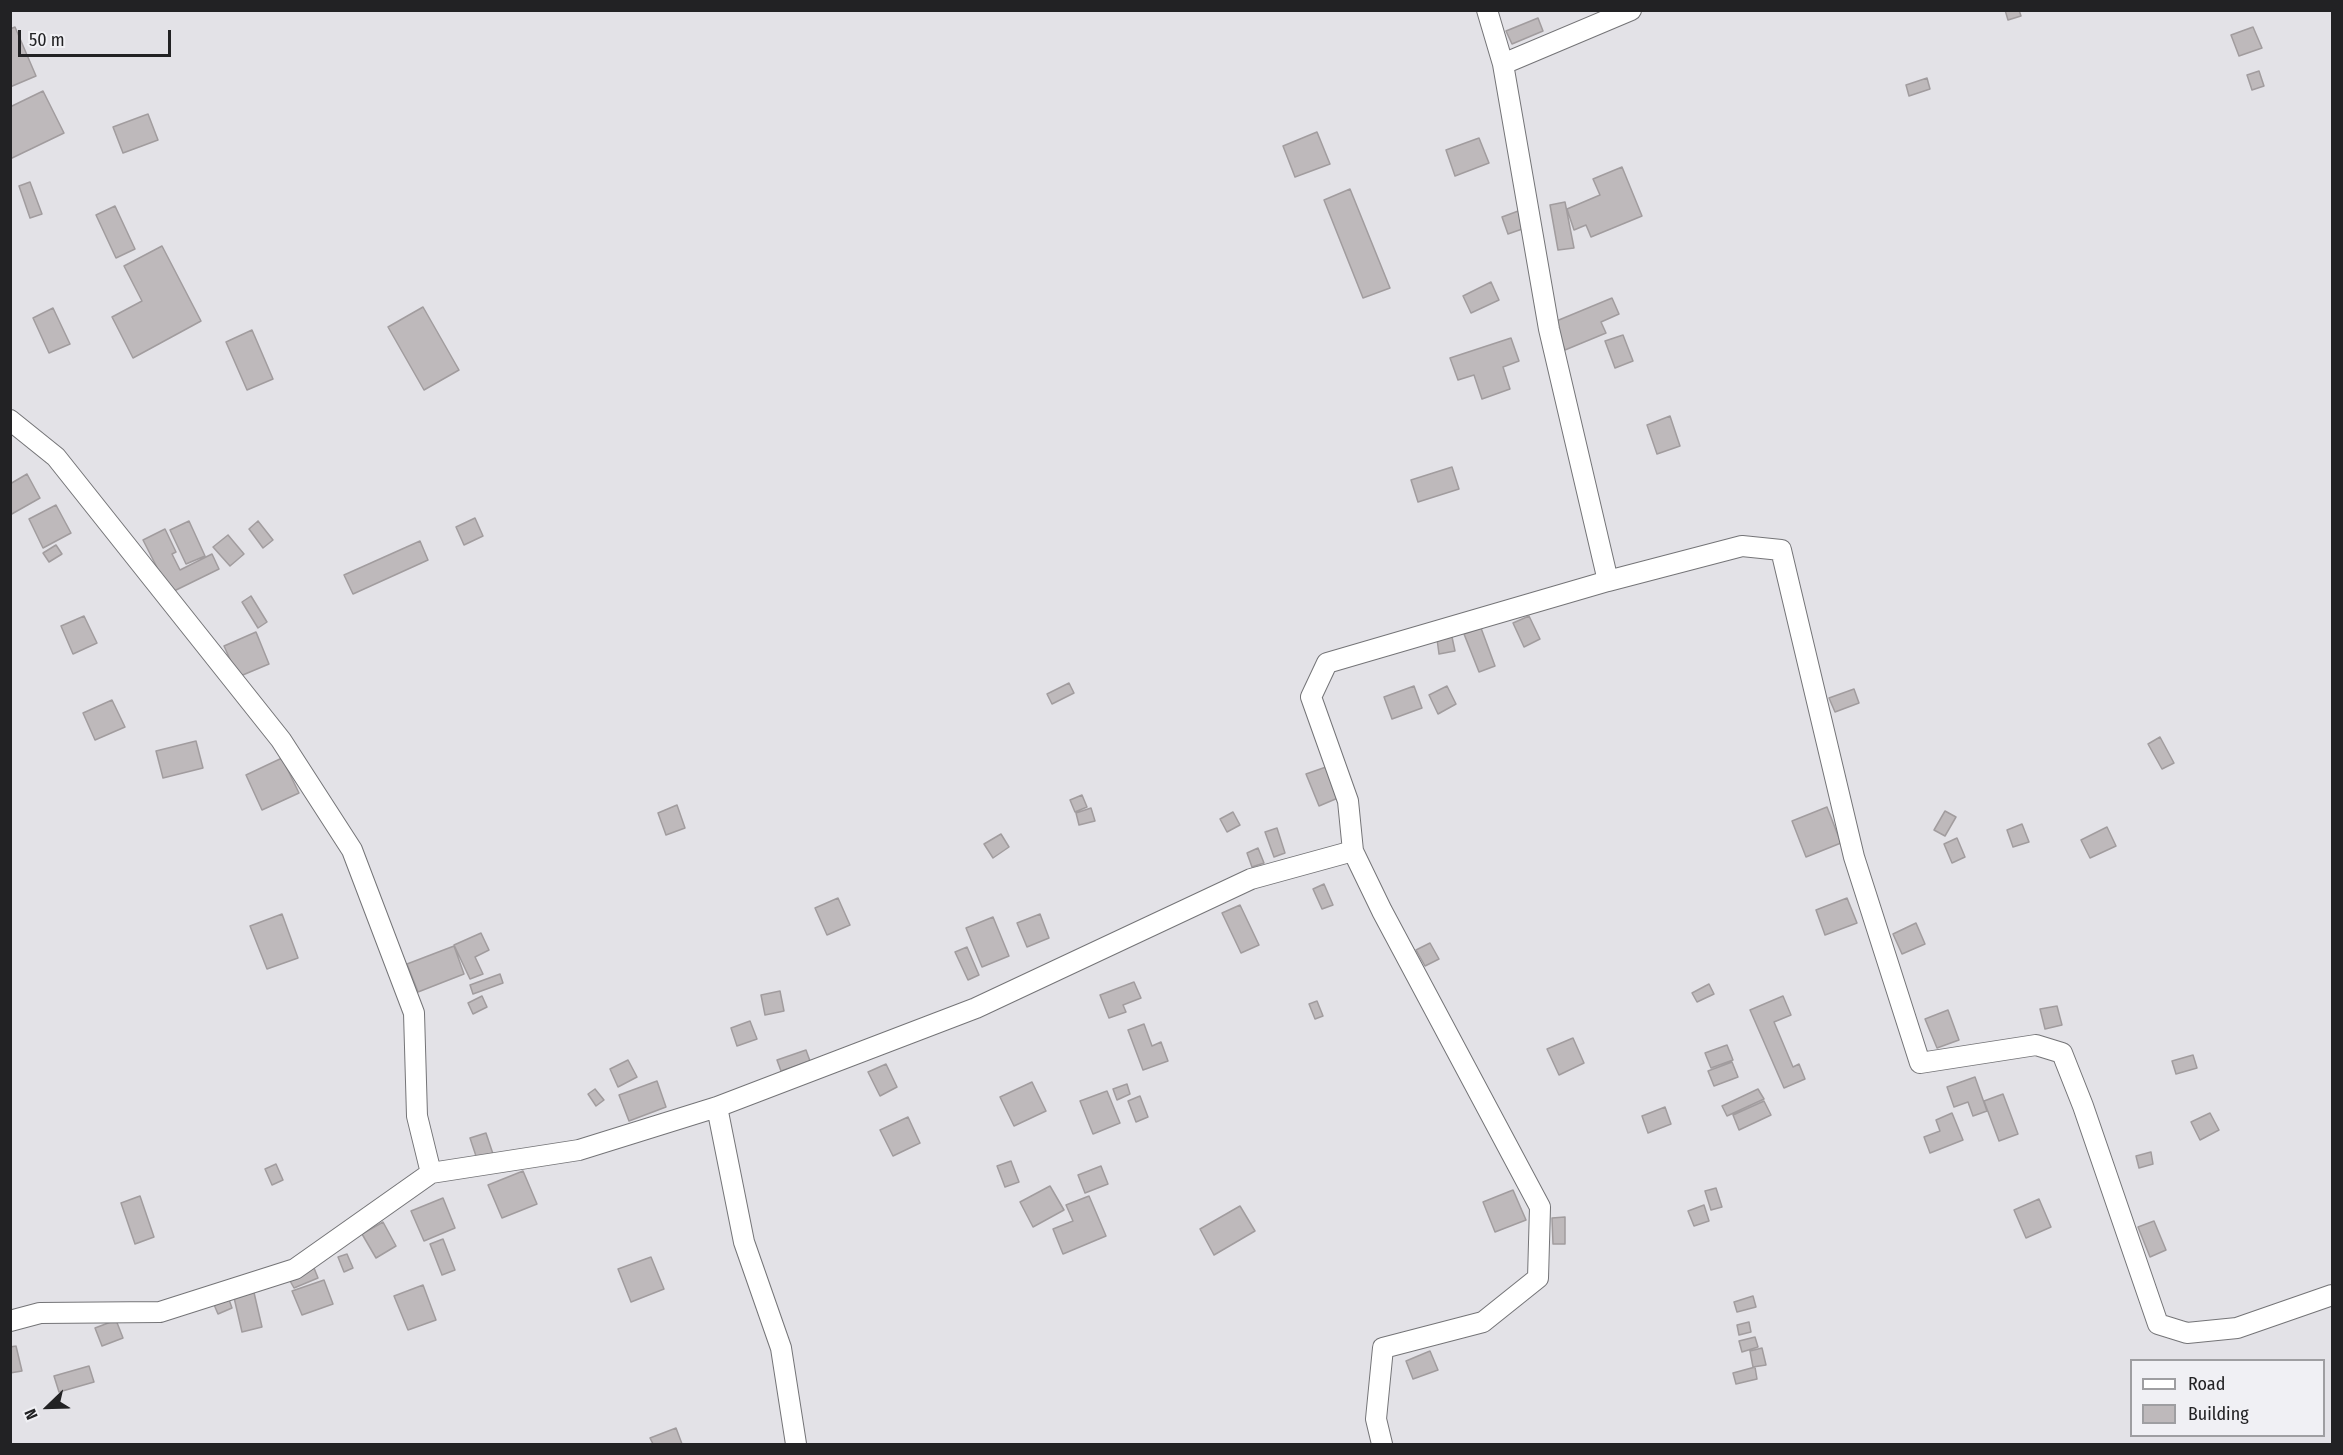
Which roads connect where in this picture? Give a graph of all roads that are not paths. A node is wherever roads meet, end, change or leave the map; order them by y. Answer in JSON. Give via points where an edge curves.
{"nodes":[{"id":1,"x":1487,"y":10,"type":"edge"},
{"id":2,"x":1631,"y":10,"type":"edge"},
{"id":3,"x":1503,"y":64,"type":"junction"},
{"id":4,"x":10,"y":420,"type":"edge"},
{"id":5,"x":1608,"y":581,"type":"junction"},
{"id":6,"x":1353,"y":851,"type":"junction"},
{"id":7,"x":717,"y":1107,"type":"junction"},
{"id":8,"x":431,"y":1173,"type":"junction"},
{"id":9,"x":2332,"y":1295,"type":"edge"},
{"id":10,"x":10,"y":1321,"type":"edge"},
{"id":11,"x":796,"y":1444,"type":"edge"},
{"id":12,"x":1382,"y":1444,"type":"edge"}],
"edges":[{"from":1,"to":3,"type":"street"},
{"from":2,"to":3,"type":"street"},
{"from":3,"to":5,"type":"street","via":[[1549,329]]},
{"from":4,"to":8,"type":"street","via":[[56,457],[100,512],[281,740],[352,849],[414,1012],[417,1116]]},
{"from":5,"to":6,"type":"street","via":[[1327,663],[1311,697],[1348,801]]},
{"from":5,"to":9,"type":"street","via":[[1742,546],[1781,550],[1854,857],[1920,1063],[2036,1045],[2062,1053],[2158,1324],[2187,1333],[2237,1328]]},
{"from":6,"to":7,"type":"street","via":[[1251,879],[976,1008]]},
{"from":6,"to":12,"type":"street","via":[[1540,1207],[1538,1278],[1483,1322],[1383,1348],[1376,1419]]},
{"from":7,"to":8,"type":"street","via":[[579,1150]]},
{"from":7,"to":11,"type":"street","via":[[744,1242],[781,1348]]},
{"from":8,"to":10,"type":"street","via":[[295,1269],[160,1312],[40,1313]]}]}
